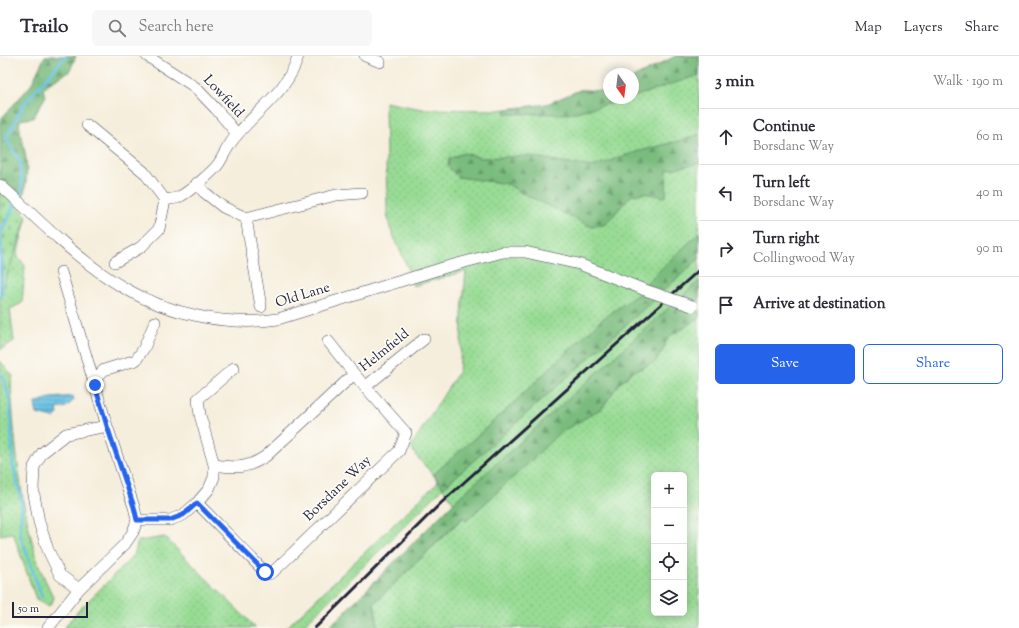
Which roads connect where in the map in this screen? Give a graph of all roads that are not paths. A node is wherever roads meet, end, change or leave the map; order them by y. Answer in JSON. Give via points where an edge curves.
{"nodes":[{"id":1,"x":147,"y":56,"type":"edge"},
{"id":2,"x":298,"y":56,"type":"edge"},
{"id":3,"x":86,"y":125,"type":"dead end"},
{"id":4,"x":237,"y":134,"type":"junction"},
{"id":5,"x":197,"y":183,"type":"junction"},
{"id":6,"x":0,"y":185,"type":"edge"},
{"id":7,"x":362,"y":193,"type":"dead end"},
{"id":8,"x":165,"y":200,"type":"junction"},
{"id":9,"x":246,"y":218,"type":"junction"},
{"id":10,"x":115,"y":262,"type":"dead end"},
{"id":11,"x":61,"y":272,"type":"dead end"},
{"id":12,"x":261,"y":307,"type":"dead end"},
{"id":13,"x":695,"y":308,"type":"edge"},
{"id":14,"x":155,"y":322,"type":"dead end"},
{"id":15,"x":424,"y":339,"type":"dead end"},
{"id":16,"x":328,"y":340,"type":"dead end"},
{"id":17,"x":234,"y":368,"type":"dead end"},
{"id":18,"x":354,"y":374,"type":"junction"},
{"id":19,"x":95,"y":385,"type":"junction"},
{"id":20,"x":365,"y":387,"type":"junction"},
{"id":21,"x":107,"y":426,"type":"junction"},
{"id":22,"x":214,"y":466,"type":"junction"},
{"id":23,"x":197,"y":503,"type":"junction"},
{"id":24,"x":137,"y":520,"type":"junction"},
{"id":25,"x":79,"y":589,"type":"junction"},
{"id":26,"x":48,"y":628,"type":"edge"}],
"edges":[{"from":1,"to":4,"type":"street","name":"Lowfield","via":[[195,87]]},
{"from":2,"to":4,"type":"street","via":[[287,80],[273,99]]},
{"from":3,"to":8,"type":"street","via":[[144,172]]},
{"from":4,"to":5,"type":"street","via":[[218,165]]},
{"from":5,"to":8,"type":"street","via":[[179,197]]},
{"from":5,"to":9,"type":"street","via":[[223,207]]},
{"from":6,"to":13,"type":"street","name":"Old Lane","bridge":true,"via":[[56,237],[112,281],[154,302],[180,311],[224,320],[278,320],[446,267],[503,252],[525,252],[579,264]]},
{"from":7,"to":9,"type":"street","via":[[336,195]]},
{"from":8,"to":10,"type":"street","via":[[160,229],[141,247]]},
{"from":9,"to":12,"type":"street"},
{"from":11,"to":19,"type":"street"},
{"from":14,"to":19,"type":"street","via":[[136,360],[104,370],[98,376]]},
{"from":15,"to":20,"type":"street","name":"Helmfield"},
{"from":16,"to":18,"type":"street","name":"Borsdane Way"},
{"from":17,"to":22,"type":"street","via":[[198,398]]},
{"from":18,"to":20,"type":"street","name":"Borsdane Way"},
{"from":18,"to":22,"type":"street","via":[[256,463],[236,468]]},
{"from":19,"to":21,"type":"street"},
{"from":20,"to":23,"type":"street","name":"Borsdane Way","via":[[406,433],[403,444],[399,451],[273,572],[265,572]]},
{"from":21,"to":24,"type":"street"},
{"from":21,"to":25,"type":"street","via":[[66,434],[42,453],[34,467],[39,522],[48,550],[60,575]]},
{"from":22,"to":23,"type":"street","via":[[214,477],[209,489]]},
{"from":23,"to":24,"type":"street","via":[[183,515],[170,520]]},
{"from":24,"to":25,"type":"street","via":[[125,544]]},
{"from":25,"to":26,"type":"street"}]}
